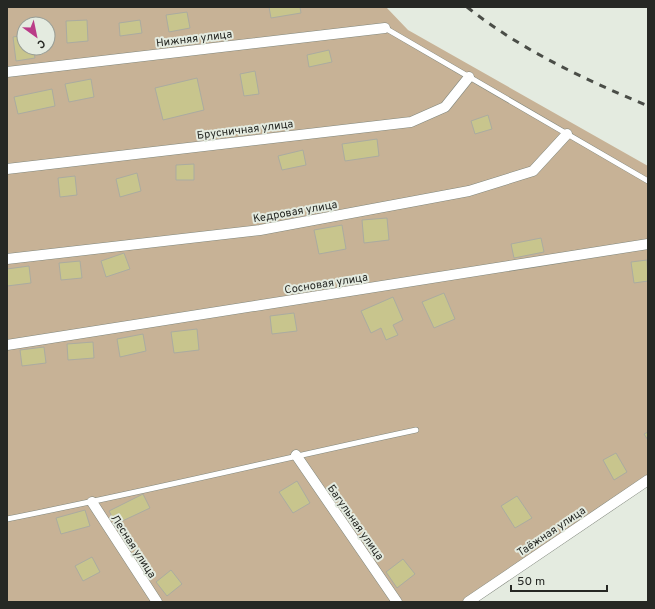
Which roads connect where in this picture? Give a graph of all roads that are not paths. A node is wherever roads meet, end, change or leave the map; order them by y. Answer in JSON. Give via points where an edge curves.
{"nodes":[{"id":1,"x":385,"y":28,"type":"joint"},
{"id":2,"x":7,"y":72,"type":"edge"},
{"id":3,"x":469,"y":77,"type":"junction"},
{"id":4,"x":567,"y":134,"type":"junction"},
{"id":5,"x":7,"y":169,"type":"edge"},
{"id":6,"x":648,"y":181,"type":"edge"},
{"id":7,"x":648,"y":244,"type":"edge"},
{"id":8,"x":7,"y":259,"type":"edge"},
{"id":9,"x":7,"y":345,"type":"edge"},
{"id":10,"x":416,"y":430,"type":"dead end"},
{"id":11,"x":296,"y":455,"type":"junction"},
{"id":12,"x":648,"y":480,"type":"edge"},
{"id":13,"x":92,"y":502,"type":"junction"},
{"id":14,"x":7,"y":519,"type":"edge"},
{"id":15,"x":157,"y":602,"type":"edge"},
{"id":16,"x":397,"y":602,"type":"edge"},
{"id":17,"x":468,"y":602,"type":"edge"}],
"edges":[{"from":1,"to":2,"type":"street","name":"Нижняя улица"},
{"from":1,"to":3,"type":"lane"},
{"from":3,"to":4,"type":"lane"},
{"from":3,"to":5,"type":"street","name":"Брусничная улица","via":[[445,107],[411,122]]},
{"from":4,"to":6,"type":"lane"},
{"from":4,"to":8,"type":"street","name":"Кедровая улица","via":[[533,171],[469,191],[260,230]]},
{"from":7,"to":9,"type":"street","name":"Сосновая улица"},
{"from":10,"to":11,"type":"lane"},
{"from":11,"to":13,"type":"lane"},
{"from":11,"to":16,"type":"street","name":"Багульная улица"},
{"from":12,"to":17,"type":"street","name":"Таёжная улица"},
{"from":13,"to":14,"type":"lane"},
{"from":13,"to":15,"type":"street","name":"Лесная улица"}]}
